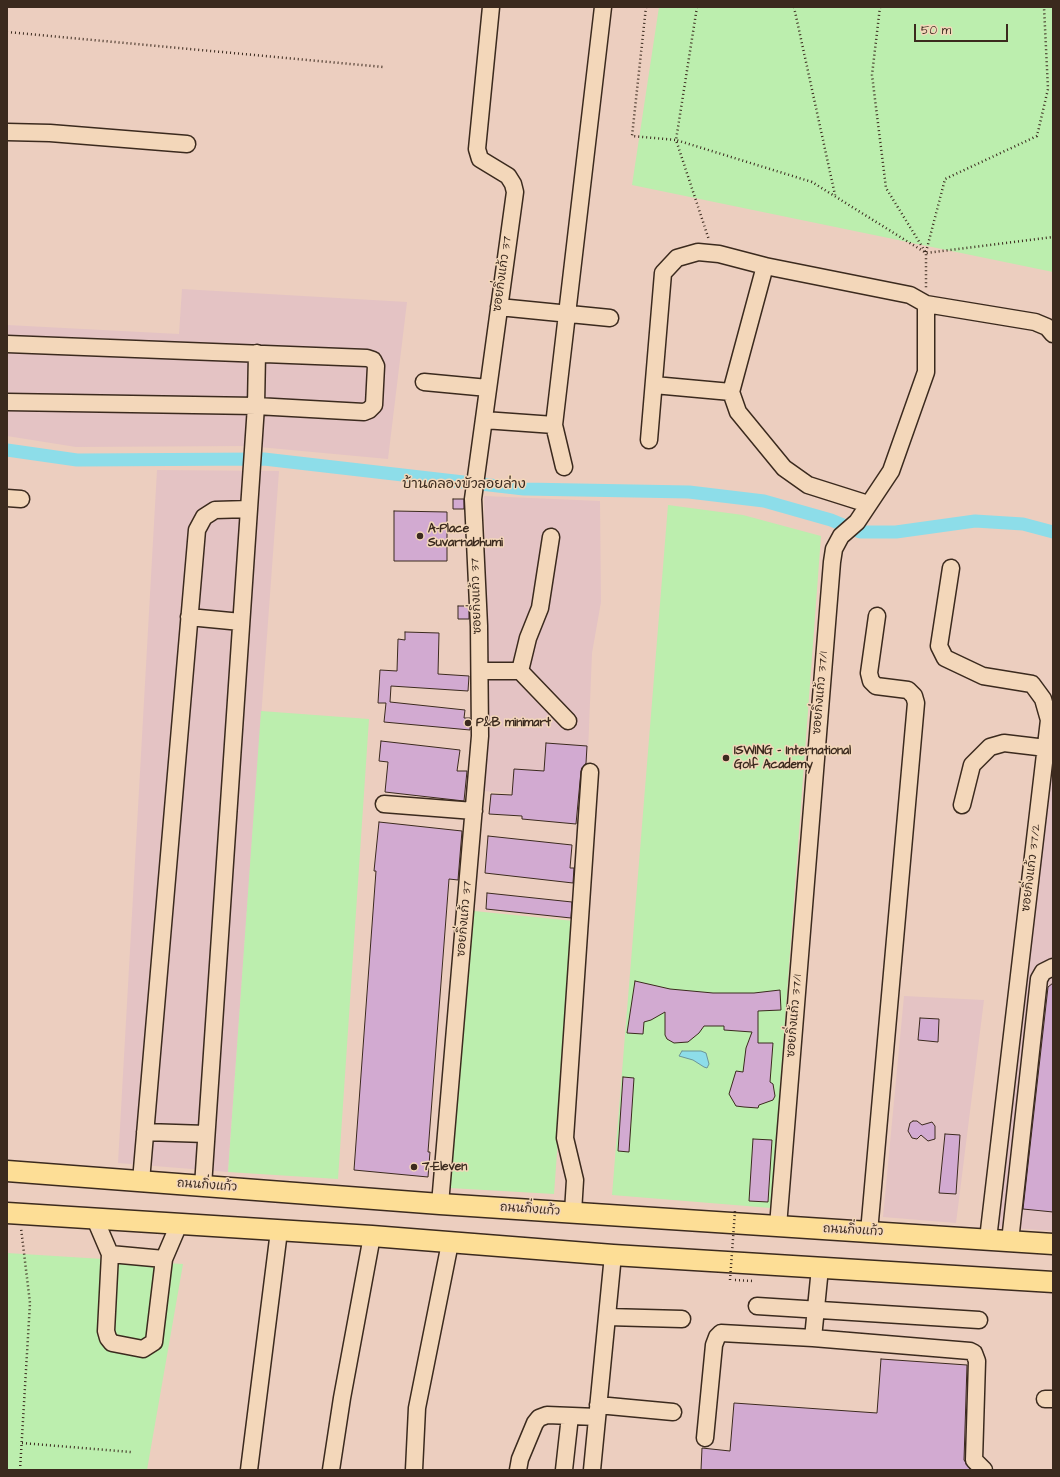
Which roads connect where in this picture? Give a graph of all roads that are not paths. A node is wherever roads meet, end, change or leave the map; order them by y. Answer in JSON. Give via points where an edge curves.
{"nodes":[{"id":1,"x":491,"y":7,"type":"edge"},
{"id":2,"x":603,"y":7,"type":"edge"},
{"id":3,"x":7,"y":132,"type":"edge"},
{"id":4,"x":187,"y":144,"type":"dead end"},
{"id":5,"x":765,"y":266,"type":"junction"},
{"id":6,"x":926,"y":304,"type":"junction"},
{"id":7,"x":499,"y":306,"type":"junction"},
{"id":8,"x":568,"y":314,"type":"junction"},
{"id":9,"x":610,"y":318,"type":"dead end"},
{"id":10,"x":1053,"y":334,"type":"edge"},
{"id":11,"x":7,"y":344,"type":"edge"},
{"id":12,"x":257,"y":353,"type":"junction"},
{"id":13,"x":424,"y":382,"type":"dead end"},
{"id":14,"x":654,"y":385,"type":"junction"},
{"id":15,"x":488,"y":388,"type":"junction"},
{"id":16,"x":731,"y":392,"type":"junction"},
{"id":17,"x":7,"y":402,"type":"edge"},
{"id":18,"x":256,"y":406,"type":"junction"},
{"id":19,"x":484,"y":420,"type":"junction"},
{"id":20,"x":554,"y":425,"type":"junction"},
{"id":21,"x":649,"y":440,"type":"dead end"},
{"id":22,"x":564,"y":467,"type":"dead end"},
{"id":23,"x":868,"y":504,"type":"junction"},
{"id":24,"x":249,"y":509,"type":"junction"},
{"id":25,"x":551,"y":537,"type":"dead end"},
{"id":26,"x":950,"y":568,"type":"dead end"},
{"id":27,"x":876,"y":616,"type":"dead end"},
{"id":28,"x":189,"y":617,"type":"junction"},
{"id":29,"x":241,"y":622,"type":"junction"},
{"id":30,"x":480,"y":670,"type":"junction"},
{"id":31,"x":520,"y":671,"type":"junction"},
{"id":32,"x":568,"y":721,"type":"dead end"},
{"id":33,"x":1046,"y":748,"type":"junction"},
{"id":34,"x":590,"y":772,"type":"dead end"},
{"id":35,"x":384,"y":804,"type":"dead end"},
{"id":36,"x":962,"y":805,"type":"dead end"},
{"id":37,"x":474,"y":811,"type":"junction"},
{"id":38,"x":1053,"y":967,"type":"edge"},
{"id":39,"x":145,"y":1132,"type":"junction"},
{"id":40,"x":206,"y":1134,"type":"junction"},
{"id":41,"x":7,"y":1171,"type":"edge"},
{"id":42,"x":140,"y":1181,"type":"junction"},
{"id":43,"x":203,"y":1186,"type":"junction"},
{"id":44,"x":440,"y":1204,"type":"junction"},
{"id":45,"x":573,"y":1212,"type":"junction"},
{"id":46,"x":13,"y":1213,"type":"edge"},
{"id":47,"x":95,"y":1219,"type":"junction"},
{"id":48,"x":179,"y":1224,"type":"junction"},
{"id":49,"x":778,"y":1226,"type":"junction"},
{"id":50,"x":279,"y":1231,"type":"junction"},
{"id":51,"x":869,"y":1232,"type":"junction"},
{"id":52,"x":372,"y":1236,"type":"junction"},
{"id":53,"x":988,"y":1240,"type":"junction"},
{"id":54,"x":1010,"y":1241,"type":"junction"},
{"id":55,"x":450,"y":1243,"type":"junction"},
{"id":56,"x":1053,"y":1244,"type":"edge"},
{"id":57,"x":110,"y":1254,"type":"junction"},
{"id":58,"x":613,"y":1255,"type":"junction"},
{"id":59,"x":164,"y":1259,"type":"junction"},
{"id":60,"x":820,"y":1268,"type":"junction"},
{"id":61,"x":1053,"y":1282,"type":"edge"},
{"id":62,"x":757,"y":1306,"type":"dead end"},
{"id":63,"x":816,"y":1311,"type":"junction"},
{"id":64,"x":607,"y":1317,"type":"junction"},
{"id":65,"x":682,"y":1319,"type":"dead end"},
{"id":66,"x":979,"y":1320,"type":"dead end"},
{"id":67,"x":813,"y":1338,"type":"junction"},
{"id":68,"x":598,"y":1411,"type":"junction"},
{"id":69,"x":673,"y":1412,"type":"dead end"},
{"id":70,"x":570,"y":1416,"type":"junction"},
{"id":71,"x":705,"y":1438,"type":"dead end"},
{"id":72,"x":249,"y":1470,"type":"edge"},
{"id":73,"x":331,"y":1470,"type":"edge"},
{"id":74,"x":414,"y":1470,"type":"edge"},
{"id":75,"x":518,"y":1470,"type":"edge"},
{"id":76,"x":564,"y":1470,"type":"edge"},
{"id":77,"x":592,"y":1470,"type":"edge"},
{"id":78,"x":984,"y":1470,"type":"edge"}],
"edges":[{"from":1,"to":7,"type":"street","name":"ซอยกิ่งแก้ว 37","via":[[477,149],[480,159],[508,176],[515,192]]},
{"from":2,"to":8,"type":"street"},
{"from":3,"to":4,"type":"street"},
{"from":5,"to":6,"type":"street","via":[[910,295]]},
{"from":5,"to":14,"type":"street","via":[[713,253],[698,252],[677,258],[663,273]]},
{"from":5,"to":16,"type":"street"},
{"from":6,"to":10,"type":"street","via":[[1035,322],[1047,327]]},
{"from":6,"to":23,"type":"street","name":"ซอยกิ่งแก้ว 37/1","via":[[926,372],[891,471]]},
{"from":7,"to":8,"type":"street"},
{"from":7,"to":15,"type":"street","name":"ซอยกิ่งแก้ว 37"},
{"from":8,"to":9,"type":"street"},
{"from":8,"to":20,"type":"street"},
{"from":11,"to":12,"type":"street"},
{"from":12,"to":18,"type":"street"},
{"from":12,"to":18,"type":"street","via":[[367,358],[373,360],[376,366],[374,405],[364,412]]},
{"from":13,"to":15,"type":"street"},
{"from":14,"to":16,"type":"street"},
{"from":14,"to":21,"type":"street"},
{"from":15,"to":19,"type":"street","name":"ซอยกิ่งแก้ว 37"},
{"from":16,"to":23,"type":"street","via":[[738,412],[784,468],[808,485]]},
{"from":17,"to":18,"type":"street"},
{"from":18,"to":24,"type":"street"},
{"from":19,"to":20,"type":"street"},
{"from":19,"to":30,"type":"street","name":"ซอยกิ่งแก้ว 37","via":[[473,499]]},
{"from":20,"to":22,"type":"street"},
{"from":23,"to":49,"type":"street","name":"ซอยกิ่งแก้ว 37/1","via":[[857,522],[841,536],[834,550],[832,562]]},
{"from":24,"to":28,"type":"street","via":[[215,510],[204,517],[197,530]]},
{"from":24,"to":29,"type":"street"},
{"from":25,"to":31,"type":"street","via":[[540,608],[528,638]]},
{"from":26,"to":33,"type":"street","name":"ซอยกิ่งแก้ว 37/2","via":[[939,646],[945,658],[983,676],[1032,684],[1043,698],[1049,720]]},
{"from":27,"to":51,"type":"street","via":[[869,674],[871,681],[876,686],[908,690],[916,703]]},
{"from":28,"to":29,"type":"street"},
{"from":28,"to":39,"type":"street"},
{"from":29,"to":40,"type":"street"},
{"from":30,"to":31,"type":"street"},
{"from":30,"to":37,"type":"street","name":"ซอยกิ่งแก้ว 37","via":[[480,736]]},
{"from":31,"to":32,"type":"street"},
{"from":33,"to":36,"type":"street","via":[[1004,743],[990,747],[972,764]]},
{"from":33,"to":53,"type":"street","name":"ซอยกิ่งแก้ว 37/2"},
{"from":34,"to":45,"type":"street","via":[[565,1138],[575,1180]]},
{"from":35,"to":37,"type":"street"},
{"from":37,"to":44,"type":"street","name":"ซอยกิ่งแก้ว 37"},
{"from":38,"to":54,"type":"street","via":[[1043,972],[1039,979]]},
{"from":39,"to":40,"type":"street"},
{"from":39,"to":42,"type":"street"},
{"from":40,"to":43,"type":"street"},
{"from":41,"to":42,"type":"main road","name":"ถนนกิ่งแก้ว"},
{"from":42,"to":43,"type":"main road","name":"ถนนกิ่งแก้ว"},
{"from":43,"to":44,"type":"main road","name":"ถนนกิ่งแก้ว"},
{"from":44,"to":45,"type":"main road","name":"ถนนกิ่งแก้ว"},
{"from":45,"to":49,"type":"main road","name":"ถนนกิ่งแก้ว"},
{"from":46,"to":47,"type":"main road"},
{"from":47,"to":48,"type":"main road"},
{"from":47,"to":57,"type":"street"},
{"from":48,"to":50,"type":"main road"},
{"from":48,"to":59,"type":"street"},
{"from":49,"to":51,"type":"main road","name":"ถนนกิ่งแก้ว"},
{"from":50,"to":52,"type":"main road"},
{"from":50,"to":72,"type":"street"},
{"from":51,"to":53,"type":"main road","name":"ถนนกิ่งแก้ว"},
{"from":52,"to":55,"type":"main road"},
{"from":52,"to":73,"type":"street"},
{"from":53,"to":54,"type":"main road","name":"ถนนกิ่งแก้ว"},
{"from":54,"to":56,"type":"main road","name":"ถนนกิ่งแก้ว"},
{"from":55,"to":58,"type":"main road"},
{"from":55,"to":74,"type":"street","via":[[418,1408]]},
{"from":57,"to":59,"type":"street"},
{"from":57,"to":59,"type":"street","via":[[106,1331],[108,1338],[112,1343],[143,1349],[154,1342]]},
{"from":58,"to":60,"type":"main road"},
{"from":58,"to":64,"type":"street"},
{"from":60,"to":61,"type":"main road"},
{"from":60,"to":63,"type":"street"},
{"from":62,"to":63,"type":"street"},
{"from":63,"to":66,"type":"street"},
{"from":63,"to":67,"type":"street"},
{"from":64,"to":65,"type":"street"},
{"from":64,"to":68,"type":"street"},
{"from":67,"to":71,"type":"street","via":[[721,1333],[714,1345]]},
{"from":67,"to":78,"type":"street","via":[[970,1351],[974,1354],[977,1361],[974,1460]]},
{"from":68,"to":69,"type":"street"},
{"from":68,"to":70,"type":"street"},
{"from":68,"to":77,"type":"street"},
{"from":70,"to":75,"type":"street","via":[[547,1415],[539,1418],[520,1459]]},
{"from":70,"to":76,"type":"street"}]}
